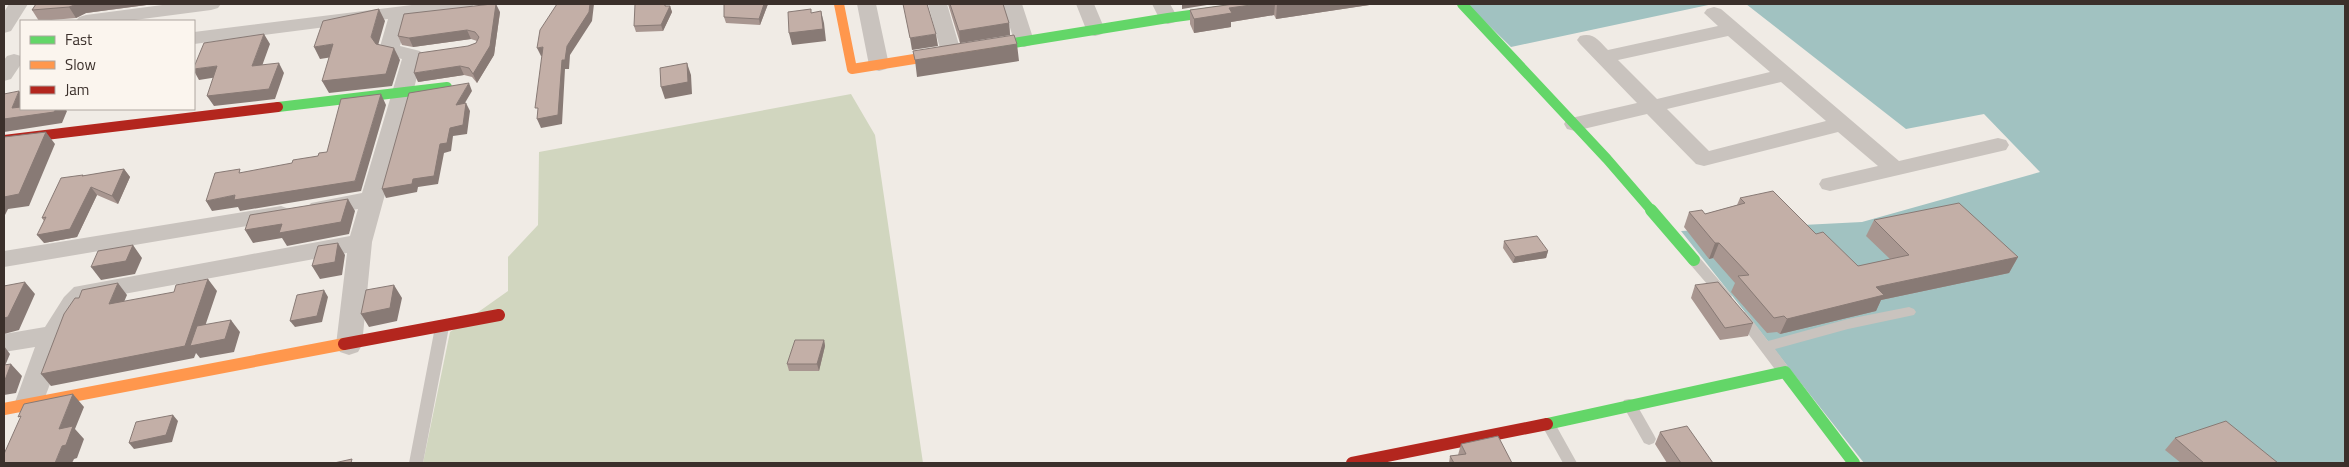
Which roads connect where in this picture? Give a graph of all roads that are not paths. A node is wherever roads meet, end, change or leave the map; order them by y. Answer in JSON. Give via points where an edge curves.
{"nodes":[{"id":1,"x":18,"y":4,"type":"edge"},
{"id":2,"x":211,"y":4,"type":"edge"},
{"id":3,"x":464,"y":4,"type":"edge"},
{"id":4,"x":839,"y":4,"type":"edge"},
{"id":5,"x":866,"y":4,"type":"edge"},
{"id":6,"x":937,"y":4,"type":"edge"},
{"id":7,"x":1012,"y":4,"type":"edge"},
{"id":8,"x":1085,"y":4,"type":"edge"},
{"id":9,"x":1271,"y":4,"type":"edge"},
{"id":10,"x":1462,"y":4,"type":"edge"},
{"id":11,"x":180,"y":6,"type":"edge"},
{"id":12,"x":1237,"y":6,"type":"edge"},
{"id":13,"x":1164,"y":11,"type":"edge"},
{"id":14,"x":399,"y":13,"type":"junction"},
{"id":15,"x":1714,"y":13,"type":"dead end"},
{"id":16,"x":92,"y":20,"type":"edge"},
{"id":17,"x":4,"y":26,"type":"edge"},
{"id":18,"x":1732,"y":29,"type":"junction"},
{"id":19,"x":20,"y":30,"type":"edge"},
{"id":20,"x":1095,"y":30,"type":"junction"},
{"id":21,"x":4,"y":33,"type":"edge"},
{"id":22,"x":195,"y":38,"type":"edge"},
{"id":23,"x":1587,"y":40,"type":"dead end"},
{"id":24,"x":1024,"y":41,"type":"junction"},
{"id":25,"x":951,"y":52,"type":"junction"},
{"id":26,"x":1604,"y":58,"type":"junction"},
{"id":27,"x":879,"y":65,"type":"junction"},
{"id":28,"x":1785,"y":75,"type":"junction"},
{"id":29,"x":455,"y":86,"type":"edge"},
{"id":30,"x":401,"y":94,"type":"junction"},
{"id":31,"x":1652,"y":106,"type":"junction"},
{"id":32,"x":1575,"y":124,"type":"junction"},
{"id":33,"x":1842,"y":124,"type":"junction"},
{"id":34,"x":4,"y":140,"type":"edge"},
{"id":35,"x":1998,"y":144,"type":"dead end"},
{"id":36,"x":1895,"y":169,"type":"junction"},
{"id":37,"x":1830,"y":184,"type":"dead end"},
{"id":38,"x":372,"y":199,"type":"junction"},
{"id":39,"x":360,"y":242,"type":"junction"},
{"id":40,"x":4,"y":258,"type":"edge"},
{"id":41,"x":1694,"y":260,"type":"joint"},
{"id":42,"x":1909,"y":312,"type":"dead end"},
{"id":43,"x":499,"y":315,"type":"dead end"},
{"id":44,"x":442,"y":327,"type":"junction"},
{"id":45,"x":55,"y":335,"type":"junction"},
{"id":46,"x":4,"y":343,"type":"edge"},
{"id":47,"x":349,"y":345,"type":"junction"},
{"id":48,"x":1767,"y":346,"type":"junction"},
{"id":49,"x":1785,"y":372,"type":"junction"},
{"id":50,"x":1629,"y":404,"type":"junction"},
{"id":51,"x":16,"y":407,"type":"edge"},
{"id":52,"x":1548,"y":424,"type":"junction"},
{"id":53,"x":1648,"y":438,"type":"dead end"},
{"id":54,"x":1428,"y":456,"type":"edge"},
{"id":55,"x":416,"y":463,"type":"edge"},
{"id":56,"x":1352,"y":463,"type":"edge"},
{"id":57,"x":1570,"y":463,"type":"edge"},
{"id":58,"x":1854,"y":463,"type":"edge"}],
"edges":[{"from":1,"to":17,"type":"street"},
{"from":2,"to":11,"type":"street"},
{"from":3,"to":14,"type":"street"},
{"from":4,"to":27,"type":"street","via":[[852,69]]},
{"from":5,"to":27,"type":"street"},
{"from":6,"to":25,"type":"street"},
{"from":7,"to":24,"type":"street"},
{"from":8,"to":20,"type":"street"},
{"from":9,"to":12,"type":"street"},
{"from":10,"to":32,"type":"street"},
{"from":11,"to":16,"type":"street"},
{"from":12,"to":13,"type":"street"},
{"from":13,"to":20,"type":"street"},
{"from":14,"to":22,"type":"street"},
{"from":14,"to":30,"type":"street","via":[[389,50],[423,54]]},
{"from":15,"to":18,"type":"street"},
{"from":18,"to":26,"type":"street"},
{"from":18,"to":28,"type":"street"},
{"from":19,"to":21,"type":"street"},
{"from":20,"to":24,"type":"street"},
{"from":23,"to":26,"type":"street"},
{"from":24,"to":25,"type":"street"},
{"from":25,"to":27,"type":"street"},
{"from":26,"to":31,"type":"street"},
{"from":28,"to":31,"type":"street"},
{"from":28,"to":33,"type":"street"},
{"from":29,"to":30,"type":"street"},
{"from":30,"to":34,"type":"street"},
{"from":30,"to":38,"type":"street"},
{"from":31,"to":32,"type":"street"},
{"from":31,"to":33,"type":"street","via":[[1704,159]]},
{"from":32,"to":41,"type":"street"},
{"from":33,"to":36,"type":"street"},
{"from":35,"to":36,"type":"street"},
{"from":36,"to":37,"type":"street"},
{"from":38,"to":39,"type":"street"},
{"from":38,"to":40,"type":"street"},
{"from":39,"to":45,"type":"street","via":[[90,290],[75,299]]},
{"from":39,"to":47,"type":"street"},
{"from":41,"to":48,"type":"lane"},
{"from":42,"to":48,"type":"lane","via":[[1848,324]]},
{"from":43,"to":44,"type":"street"},
{"from":44,"to":47,"type":"street"},
{"from":44,"to":55,"type":"lane"},
{"from":45,"to":46,"type":"street"},
{"from":45,"to":51,"type":"street"},
{"from":47,"to":51,"type":"street"},
{"from":48,"to":49,"type":"lane"},
{"from":49,"to":50,"type":"street"},
{"from":49,"to":58,"type":"street"},
{"from":50,"to":52,"type":"street"},
{"from":50,"to":53,"type":"lane"},
{"from":52,"to":54,"type":"street"},
{"from":52,"to":57,"type":"lane"},
{"from":54,"to":56,"type":"street"}]}
